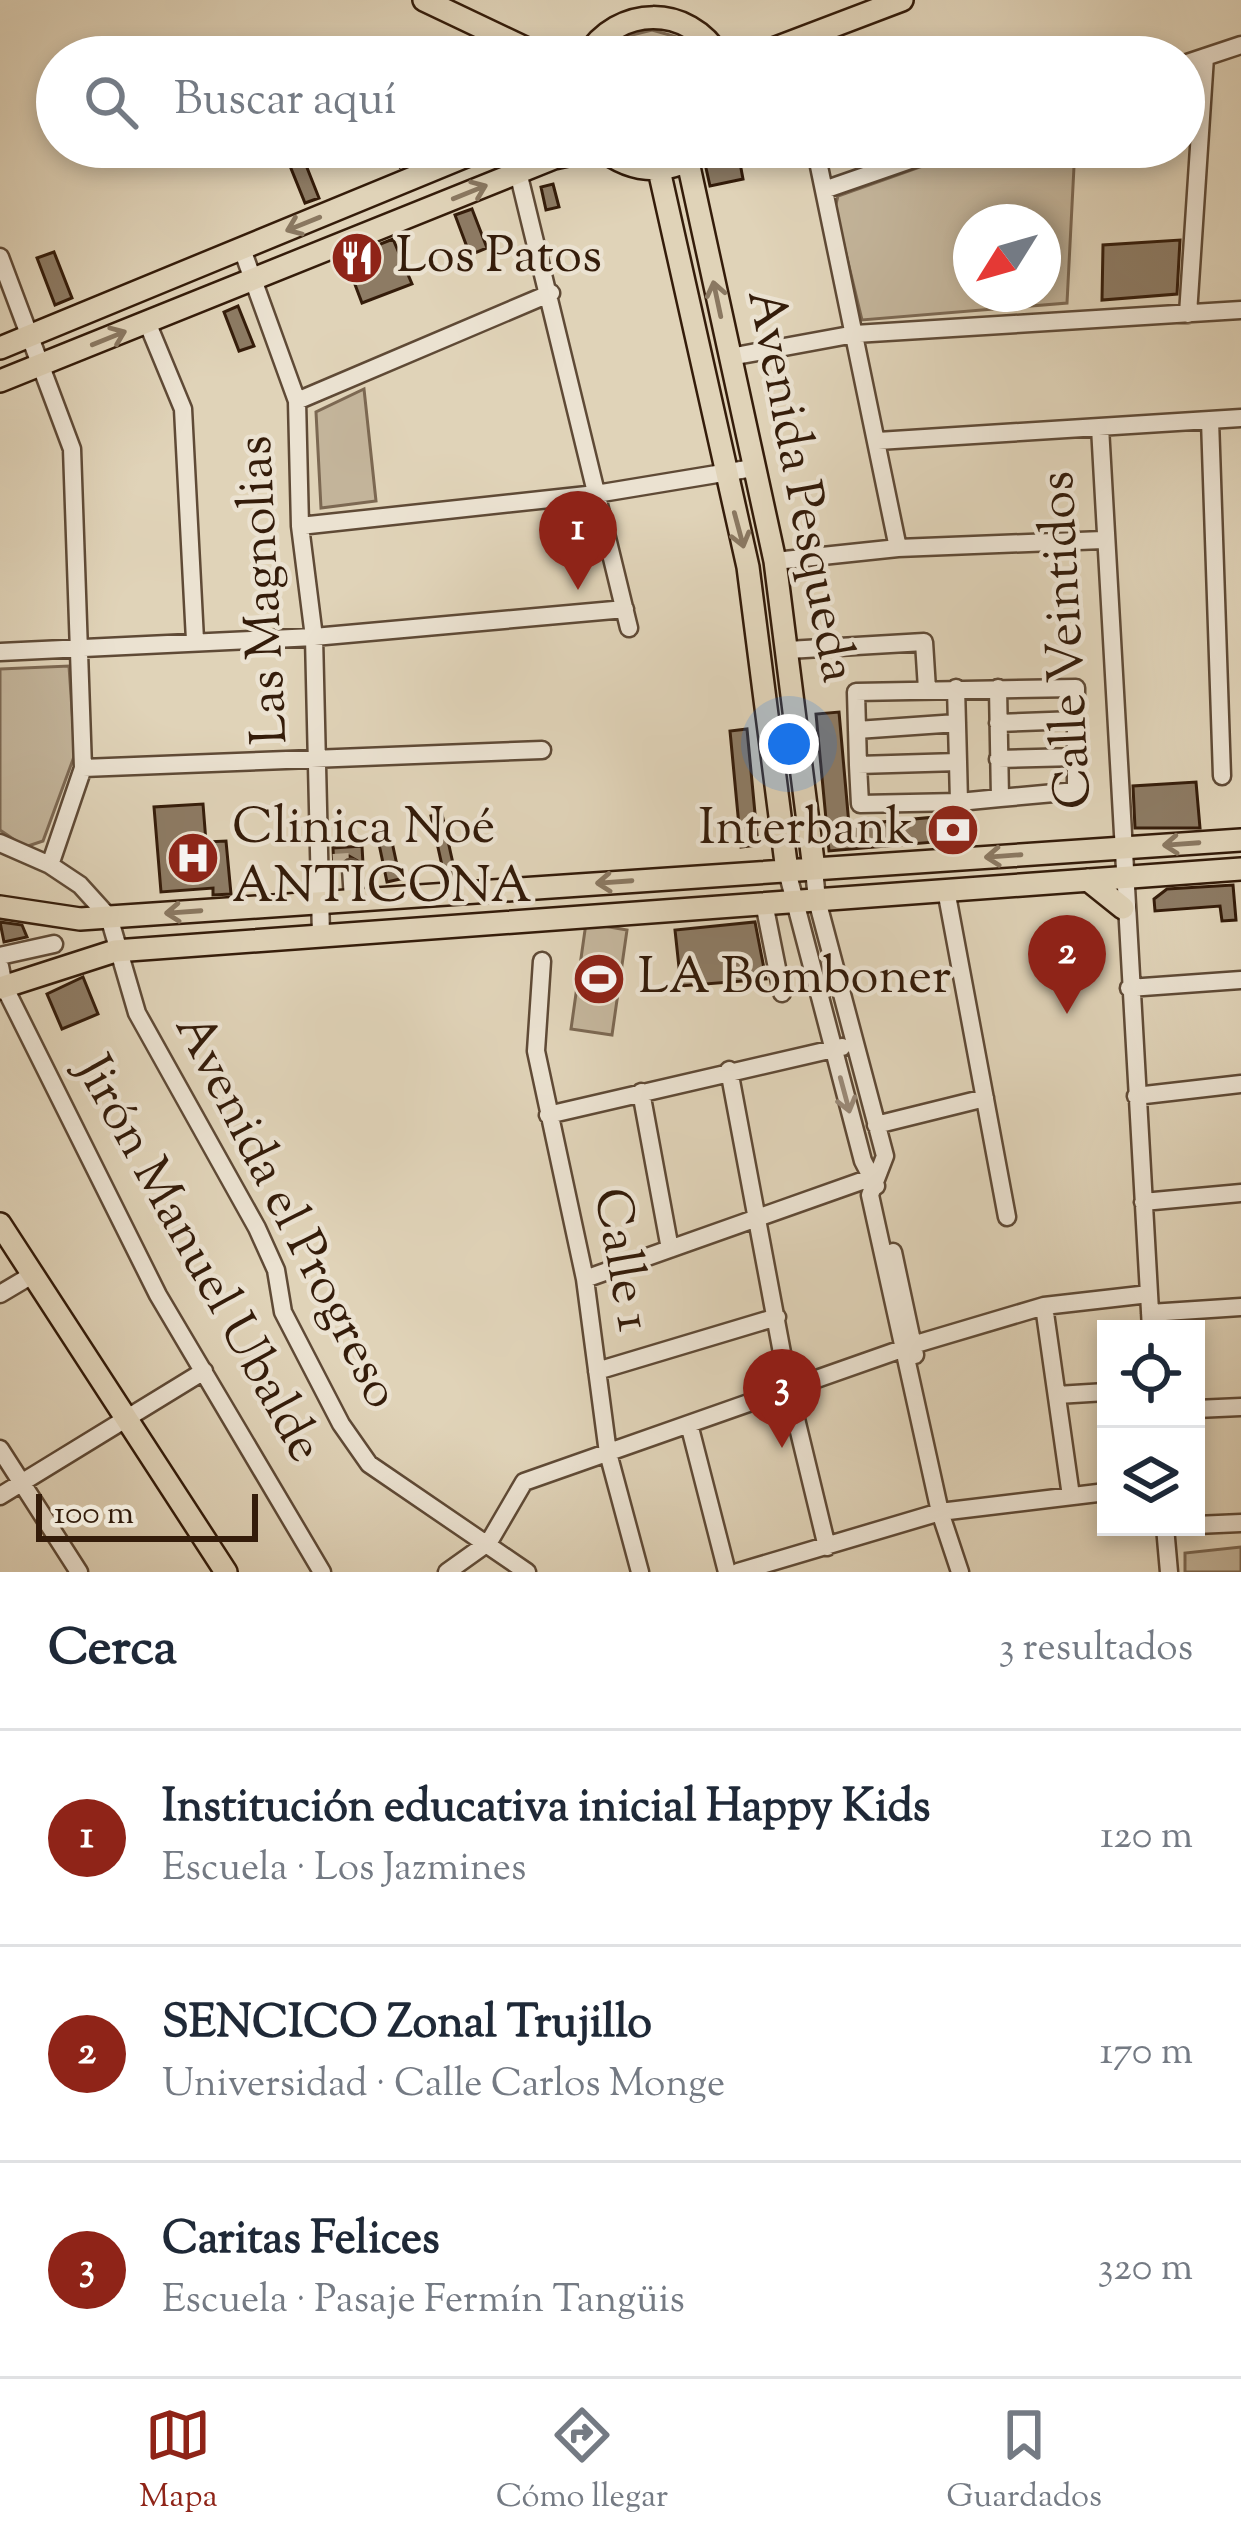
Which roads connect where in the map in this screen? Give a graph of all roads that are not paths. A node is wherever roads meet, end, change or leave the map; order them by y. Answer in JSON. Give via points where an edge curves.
{"nodes":[{"id":1,"x":424,"y":0,"type":"edge"},
{"id":2,"x":902,"y":0,"type":"edge"},
{"id":3,"x":659,"y":8,"type":"edge"},
{"id":4,"x":619,"y":13,"type":"edge"},
{"id":5,"x":500,"y":36,"type":"edge"},
{"id":6,"x":700,"y":36,"type":"edge"},
{"id":7,"x":823,"y":36,"type":"edge"},
{"id":8,"x":1241,"y":44,"type":"edge"},
{"id":9,"x":1205,"y":57,"type":"edge"},
{"id":10,"x":437,"y":168,"type":"edge"},
{"id":11,"x":531,"y":168,"type":"edge"},
{"id":12,"x":646,"y":168,"type":"edge"},
{"id":13,"x":666,"y":168,"type":"edge"},
{"id":14,"x":689,"y":168,"type":"edge"},
{"id":15,"x":819,"y":168,"type":"edge"},
{"id":16,"x":887,"y":168,"type":"edge"},
{"id":17,"x":1198,"y":168,"type":"edge"},
{"id":18,"x":659,"y":170,"type":"junction"},
{"id":19,"x":518,"y":172,"type":"junction"},
{"id":20,"x":824,"y":190,"type":"junction"},
{"id":21,"x":242,"y":249,"type":"junction"},
{"id":22,"x":0,"y":257,"type":"edge"},
{"id":23,"x":253,"y":280,"type":"junction"},
{"id":24,"x":551,"y":293,"type":"junction"},
{"id":25,"x":1241,"y":310,"type":"edge"},
{"id":26,"x":1188,"y":314,"type":"junction"},
{"id":27,"x":147,"y":322,"type":"junction"},
{"id":28,"x":855,"y":334,"type":"junction"},
{"id":29,"x":31,"y":336,"type":"junction"},
{"id":30,"x":0,"y":348,"type":"edge"},
{"id":31,"x":730,"y":358,"type":"junction"},
{"id":32,"x":42,"y":366,"type":"junction"},
{"id":33,"x":0,"y":381,"type":"edge"},
{"id":34,"x":297,"y":401,"type":"junction"},
{"id":35,"x":1241,"y":418,"type":"edge"},
{"id":36,"x":1210,"y":420,"type":"junction"},
{"id":37,"x":1100,"y":427,"type":"junction"},
{"id":38,"x":878,"y":442,"type":"junction"},
{"id":39,"x":753,"y":468,"type":"junction"},
{"id":40,"x":723,"y":472,"type":"junction"},
{"id":41,"x":596,"y":494,"type":"junction"},
{"id":42,"x":300,"y":526,"type":"junction"},
{"id":43,"x":1103,"y":540,"type":"junction"},
{"id":44,"x":898,"y":548,"type":"junction"},
{"id":45,"x":775,"y":561,"type":"junction"},
{"id":46,"x":625,"y":609,"type":"junction"},
{"id":47,"x":629,"y":628,"type":"dead end"},
{"id":48,"x":314,"y":637,"type":"junction"},
{"id":49,"x":195,"y":640,"type":"junction"},
{"id":50,"x":82,"y":646,"type":"junction"},
{"id":51,"x":788,"y":650,"type":"junction"},
{"id":52,"x":0,"y":652,"type":"edge"},
{"id":53,"x":956,"y":688,"type":"junction"},
{"id":54,"x":998,"y":688,"type":"junction"},
{"id":55,"x":927,"y":689,"type":"junction"},
{"id":56,"x":797,"y":711,"type":"junction"},
{"id":57,"x":769,"y":714,"type":"junction"},
{"id":58,"x":1076,"y":720,"type":"junction"},
{"id":59,"x":957,"y":723,"type":"junction"},
{"id":60,"x":998,"y":723,"type":"junction"},
{"id":61,"x":857,"y":730,"type":"junction"},
{"id":62,"x":542,"y":750,"type":"dead end"},
{"id":63,"x":1076,"y":758,"type":"junction"},
{"id":64,"x":316,"y":759,"type":"junction"},
{"id":65,"x":998,"y":759,"type":"junction"},
{"id":66,"x":958,"y":762,"type":"junction"},
{"id":67,"x":859,"y":765,"type":"junction"},
{"id":68,"x":83,"y":768,"type":"junction"},
{"id":69,"x":1222,"y":776,"type":"dead end"},
{"id":70,"x":1000,"y":798,"type":"junction"},
{"id":71,"x":959,"y":802,"type":"junction"},
{"id":72,"x":1241,"y":840,"type":"edge"},
{"id":73,"x":0,"y":843,"type":"edge"},
{"id":74,"x":1120,"y":848,"type":"junction"},
{"id":75,"x":334,"y":864,"type":"junction"},
{"id":76,"x":50,"y":865,"type":"junction"},
{"id":77,"x":814,"y":869,"type":"junction"},
{"id":78,"x":1241,"y":869,"type":"edge"},
{"id":79,"x":787,"y":871,"type":"junction"},
{"id":80,"x":1121,"y":878,"type":"junction"},
{"id":81,"x":1087,"y":880,"type":"junction"},
{"id":82,"x":549,"y":887,"type":"junction"},
{"id":83,"x":946,"y":890,"type":"junction"},
{"id":84,"x":353,"y":900,"type":"junction"},
{"id":85,"x":817,"y":900,"type":"junction"},
{"id":86,"x":793,"y":901,"type":"junction"},
{"id":87,"x":319,"y":903,"type":"junction"},
{"id":88,"x":764,"y":903,"type":"junction"},
{"id":89,"x":0,"y":907,"type":"edge"},
{"id":90,"x":1124,"y":908,"type":"junction"},
{"id":91,"x":109,"y":917,"type":"junction"},
{"id":92,"x":50,"y":919,"type":"junction"},
{"id":93,"x":551,"y":919,"type":"junction"},
{"id":94,"x":321,"y":936,"type":"junction"},
{"id":95,"x":115,"y":951,"type":"junction"},
{"id":96,"x":55,"y":955,"type":"junction"},
{"id":97,"x":0,"y":956,"type":"edge"},
{"id":98,"x":542,"y":962,"type":"dead end"},
{"id":99,"x":1,"y":980,"type":"edge"},
{"id":100,"x":1241,"y":980,"type":"edge"},
{"id":101,"x":1129,"y":988,"type":"junction"},
{"id":102,"x":782,"y":993,"type":"dead end"},
{"id":103,"x":854,"y":1045,"type":"junction"},
{"id":104,"x":832,"y":1049,"type":"junction"},
{"id":105,"x":729,"y":1070,"type":"junction"},
{"id":106,"x":1240,"y":1084,"type":"edge"},
{"id":107,"x":640,"y":1092,"type":"junction"},
{"id":108,"x":1136,"y":1096,"type":"junction"},
{"id":109,"x":985,"y":1098,"type":"junction"},
{"id":110,"x":548,"y":1115,"type":"junction"},
{"id":111,"x":876,"y":1126,"type":"junction"},
{"id":112,"x":873,"y":1177,"type":"junction"},
{"id":113,"x":1241,"y":1193,"type":"edge"},
{"id":114,"x":1143,"y":1202,"type":"junction"},
{"id":115,"x":760,"y":1217,"type":"junction"},
{"id":116,"x":1007,"y":1217,"type":"dead end"},
{"id":117,"x":0,"y":1224,"type":"edge"},
{"id":118,"x":670,"y":1249,"type":"junction"},
{"id":119,"x":32,"y":1275,"type":"junction"},
{"id":120,"x":584,"y":1279,"type":"junction"},
{"id":121,"x":0,"y":1294,"type":"edge"},
{"id":122,"x":1044,"y":1306,"type":"junction"},
{"id":123,"x":1241,"y":1307,"type":"edge"},
{"id":124,"x":1150,"y":1312,"type":"edge"},
{"id":125,"x":777,"y":1317,"type":"junction"},
{"id":126,"x":910,"y":1346,"type":"junction"},
{"id":127,"x":203,"y":1371,"type":"junction"},
{"id":128,"x":597,"y":1371,"type":"junction"},
{"id":129,"x":789,"y":1390,"type":"junction"},
{"id":130,"x":1097,"y":1393,"type":"edge"},
{"id":131,"x":1057,"y":1395,"type":"junction"},
{"id":132,"x":1241,"y":1407,"type":"edge"},
{"id":133,"x":1205,"y":1409,"type":"edge"},
{"id":134,"x":127,"y":1419,"type":"junction"},
{"id":135,"x":689,"y":1424,"type":"junction"},
{"id":136,"x":0,"y":1449,"type":"edge"},
{"id":137,"x":608,"y":1453,"type":"junction"},
{"id":138,"x":21,"y":1484,"type":"junction"},
{"id":139,"x":1097,"y":1493,"type":"edge"},
{"id":140,"x":0,"y":1496,"type":"edge"},
{"id":141,"x":1071,"y":1496,"type":"junction"},
{"id":142,"x":940,"y":1512,"type":"junction"},
{"id":143,"x":1241,"y":1523,"type":"edge"},
{"id":144,"x":1205,"y":1525,"type":"edge"},
{"id":145,"x":1166,"y":1536,"type":"edge"},
{"id":146,"x":489,"y":1542,"type":"junction"},
{"id":147,"x":827,"y":1547,"type":"junction"},
{"id":148,"x":794,"y":1564,"type":"edge"},
{"id":149,"x":79,"y":1572,"type":"edge"},
{"id":150,"x":226,"y":1572,"type":"edge"},
{"id":151,"x":322,"y":1572,"type":"edge"},
{"id":152,"x":447,"y":1572,"type":"edge"},
{"id":153,"x":527,"y":1572,"type":"edge"},
{"id":154,"x":640,"y":1572,"type":"edge"},
{"id":155,"x":727,"y":1572,"type":"edge"},
{"id":156,"x":738,"y":1572,"type":"edge"},
{"id":157,"x":960,"y":1572,"type":"edge"},
{"id":158,"x":1169,"y":1572,"type":"edge"}],
"edges":[{"from":1,"to":5,"type":"main road"},
{"from":2,"to":7,"type":"main road"},
{"from":3,"to":4,"type":"main road"},
{"from":3,"to":6,"type":"main road"},
{"from":8,"to":9,"type":"street"},
{"from":10,"to":21,"type":"main road","one_way":true},
{"from":11,"to":19,"type":"main road"},
{"from":12,"to":18,"type":"main road"},
{"from":13,"to":18,"type":"main road"},
{"from":31,"to":14,"type":"main road","name":"Avenida Pesqueda","one_way":true},
{"from":15,"to":20,"type":"street"},
{"from":16,"to":20,"type":"street"},
{"from":17,"to":26,"type":"street"},
{"from":18,"to":40,"type":"main road","name":"Avenida Pesqueda"},
{"from":23,"to":19,"type":"main road","one_way":true},
{"from":19,"to":24,"type":"street"},
{"from":20,"to":28,"type":"street"},
{"from":21,"to":23,"type":"street","name":"Las Magnolias"},
{"from":21,"to":29,"type":"main road"},
{"from":22,"to":29,"type":"street"},
{"from":23,"to":27,"type":"main road"},
{"from":23,"to":34,"type":"street","name":"Las Magnolias"},
{"from":24,"to":34,"type":"street"},
{"from":24,"to":41,"type":"street"},
{"from":25,"to":26,"type":"street"},
{"from":26,"to":28,"type":"street"},
{"from":32,"to":27,"type":"main road","one_way":true},
{"from":27,"to":49,"type":"street","via":[[183,409]]},
{"from":28,"to":31,"type":"street"},
{"from":28,"to":38,"type":"street"},
{"from":29,"to":30,"type":"main road"},
{"from":29,"to":32,"type":"street"},
{"from":31,"to":39,"type":"main road","name":"Avenida Pesqueda"},
{"from":32,"to":33,"type":"main road"},
{"from":32,"to":50,"type":"street","via":[[72,449]]},
{"from":34,"to":42,"type":"street","name":"Las Magnolias"},
{"from":35,"to":36,"type":"street"},
{"from":36,"to":37,"type":"street"},
{"from":36,"to":69,"type":"street"},
{"from":37,"to":38,"type":"street"},
{"from":37,"to":43,"type":"street","name":"Calle Veintidos"},
{"from":38,"to":44,"type":"street"},
{"from":39,"to":40,"type":"street"},
{"from":39,"to":45,"type":"main road","name":"Avenida Pesqueda"},
{"from":40,"to":41,"type":"street"},
{"from":40,"to":57,"type":"main road","name":"Avenida Pesqueda","one_way":true,"via":[[748,567]]},
{"from":41,"to":42,"type":"street"},
{"from":41,"to":46,"type":"street"},
{"from":42,"to":48,"type":"street","name":"Las Magnolias"},
{"from":43,"to":44,"type":"street"},
{"from":43,"to":74,"type":"street","name":"Calle Veintidos"},
{"from":44,"to":45,"type":"street"},
{"from":45,"to":51,"type":"main road","name":"Avenida Pesqueda"},
{"from":46,"to":47,"type":"street"},
{"from":46,"to":48,"type":"street"},
{"from":48,"to":49,"type":"street"},
{"from":48,"to":64,"type":"street","name":"Las Magnolias"},
{"from":49,"to":50,"type":"street"},
{"from":50,"to":52,"type":"street"},
{"from":50,"to":68,"type":"street"},
{"from":51,"to":55,"type":"street","via":[[924,642]]},
{"from":51,"to":56,"type":"main road","name":"Avenida Pesqueda"},
{"from":53,"to":54,"type":"street"},
{"from":53,"to":55,"type":"street"},
{"from":53,"to":59,"type":"street"},
{"from":54,"to":58,"type":"street","via":[[1076,688]]},
{"from":54,"to":60,"type":"street"},
{"from":55,"to":61,"type":"street","via":[[856,692]]},
{"from":56,"to":57,"type":"street"},
{"from":56,"to":77,"type":"main road","name":"Avenida Pesqueda"},
{"from":57,"to":79,"type":"main road","name":"Avenida Pesqueda"},
{"from":58,"to":60,"type":"street"},
{"from":58,"to":63,"type":"street"},
{"from":59,"to":61,"type":"street"},
{"from":59,"to":66,"type":"street"},
{"from":60,"to":65,"type":"street"},
{"from":61,"to":67,"type":"street"},
{"from":62,"to":64,"type":"street"},
{"from":63,"to":65,"type":"street"},
{"from":63,"to":70,"type":"street","via":[[1076,791]]},
{"from":64,"to":68,"type":"street"},
{"from":64,"to":75,"type":"street","name":"Las Magnolias"},
{"from":65,"to":70,"type":"street"},
{"from":66,"to":67,"type":"street"},
{"from":66,"to":71,"type":"street"},
{"from":67,"to":71,"type":"street","via":[[860,804]]},
{"from":68,"to":76,"type":"street"},
{"from":70,"to":71,"type":"street"},
{"from":72,"to":74,"type":"main road","one_way":true},
{"from":73,"to":76,"type":"street"},
{"from":74,"to":77,"type":"main road","one_way":true},
{"from":74,"to":80,"type":"street","name":"Calle Veintidos"},
{"from":75,"to":84,"type":"street"},
{"from":75,"to":87,"type":"street","name":"Las Magnolias"},
{"from":76,"to":91,"type":"street"},
{"from":77,"to":79,"type":"main road"},
{"from":77,"to":85,"type":"street","name":"Avenida Pesqueda"},
{"from":78,"to":80,"type":"main road"},
{"from":79,"to":82,"type":"main road","one_way":true},
{"from":79,"to":86,"type":"street","name":"Avenida Pesqueda"},
{"from":80,"to":81,"type":"main road"},
{"from":80,"to":90,"type":"street","name":"Calle Veintidos"},
{"from":81,"to":83,"type":"main road"},
{"from":81,"to":90,"type":"main road"},
{"from":82,"to":84,"type":"main road"},
{"from":82,"to":93,"type":"main road"},
{"from":83,"to":85,"type":"main road"},
{"from":83,"to":109,"type":"street"},
{"from":84,"to":87,"type":"main road"},
{"from":85,"to":86,"type":"main road"},
{"from":85,"to":103,"type":"street","name":"Avenida Pesqueda"},
{"from":86,"to":88,"type":"main road"},
{"from":86,"to":104,"type":"street","name":"Avenida Pesqueda"},
{"from":87,"to":91,"type":"main road","one_way":true},
{"from":87,"to":94,"type":"street","name":"Las Magnolias"},
{"from":88,"to":93,"type":"main road"},
{"from":88,"to":102,"type":"street"},
{"from":89,"to":92,"type":"main road"},
{"from":90,"to":101,"type":"street","name":"Calle Veintidos"},
{"from":91,"to":92,"type":"main road"},
{"from":91,"to":95,"type":"street","name":"Avenida el Progreso"},
{"from":92,"to":96,"type":"street"},
{"from":93,"to":94,"type":"main road"},
{"from":94,"to":95,"type":"main road"},
{"from":95,"to":96,"type":"main road"},
{"from":95,"to":146,"type":"street","name":"Avenida el Progreso","via":[[156,1051],[257,1228],[283,1312],[341,1424],[369,1464]]},
{"from":96,"to":97,"type":"street"},
{"from":96,"to":99,"type":"main road"},
{"from":98,"to":110,"type":"street","name":"Calle 1","via":[[536,1051]]},
{"from":99,"to":127,"type":"street","name":"Jirón Manuel Ubalde"},
{"from":100,"to":101,"type":"street"},
{"from":101,"to":108,"type":"street","name":"Calle Veintidos"},
{"from":103,"to":104,"type":"street"},
{"from":103,"to":111,"type":"street","name":"Avenida Pesqueda"},
{"from":104,"to":105,"type":"street"},
{"from":104,"to":112,"type":"street","name":"Avenida Pesqueda","one_way":true},
{"from":105,"to":107,"type":"street"},
{"from":105,"to":115,"type":"street"},
{"from":106,"to":108,"type":"street"},
{"from":107,"to":110,"type":"street"},
{"from":107,"to":118,"type":"street"},
{"from":108,"to":114,"type":"street","name":"Calle Veintidos"},
{"from":109,"to":111,"type":"street"},
{"from":109,"to":116,"type":"street"},
{"from":110,"to":120,"type":"street","name":"Calle 1"},
{"from":111,"to":112,"type":"street","name":"Avenida Pesqueda","via":[[885,1156]]},
{"from":112,"to":115,"type":"street"},
{"from":112,"to":126,"type":"street","name":"Avenida Pesqueda"},
{"from":113,"to":114,"type":"street"},
{"from":114,"to":124,"type":"street","name":"Calle Veintidos"},
{"from":115,"to":118,"type":"street"},
{"from":115,"to":125,"type":"street"},
{"from":117,"to":119,"type":"main road"},
{"from":118,"to":120,"type":"street"},
{"from":119,"to":121,"type":"street"},
{"from":119,"to":134,"type":"main road"},
{"from":120,"to":128,"type":"street","name":"Calle 1"},
{"from":122,"to":124,"type":"street"},
{"from":122,"to":126,"type":"street"},
{"from":122,"to":131,"type":"street"},
{"from":123,"to":124,"type":"street"},
{"from":125,"to":128,"type":"street"},
{"from":125,"to":129,"type":"street"},
{"from":126,"to":129,"type":"street"},
{"from":126,"to":142,"type":"street","name":"Avenida Pesqueda","via":[[910,1385]]},
{"from":127,"to":134,"type":"street"},
{"from":127,"to":151,"type":"street","name":"Jirón Manuel Ubalde"},
{"from":128,"to":137,"type":"street","name":"Calle 1"},
{"from":129,"to":135,"type":"street"},
{"from":129,"to":147,"type":"street"},
{"from":130,"to":131,"type":"street"},
{"from":131,"to":141,"type":"street"},
{"from":132,"to":133,"type":"street"},
{"from":134,"to":138,"type":"street"},
{"from":134,"to":150,"type":"main road"},
{"from":135,"to":137,"type":"street"},
{"from":135,"to":155,"type":"street"},
{"from":136,"to":138,"type":"street"},
{"from":137,"to":146,"type":"street","via":[[524,1482]]},
{"from":137,"to":154,"type":"street","name":"Calle 1"},
{"from":138,"to":140,"type":"street"},
{"from":138,"to":149,"type":"street"},
{"from":139,"to":141,"type":"street"},
{"from":141,"to":142,"type":"street"},
{"from":142,"to":147,"type":"street"},
{"from":142,"to":157,"type":"street"},
{"from":143,"to":144,"type":"street"},
{"from":145,"to":158,"type":"street"},
{"from":146,"to":152,"type":"street"},
{"from":146,"to":153,"type":"street","name":"Avenida el Progreso"},
{"from":147,"to":148,"type":"street"},
{"from":148,"to":156,"type":"street"}]}
